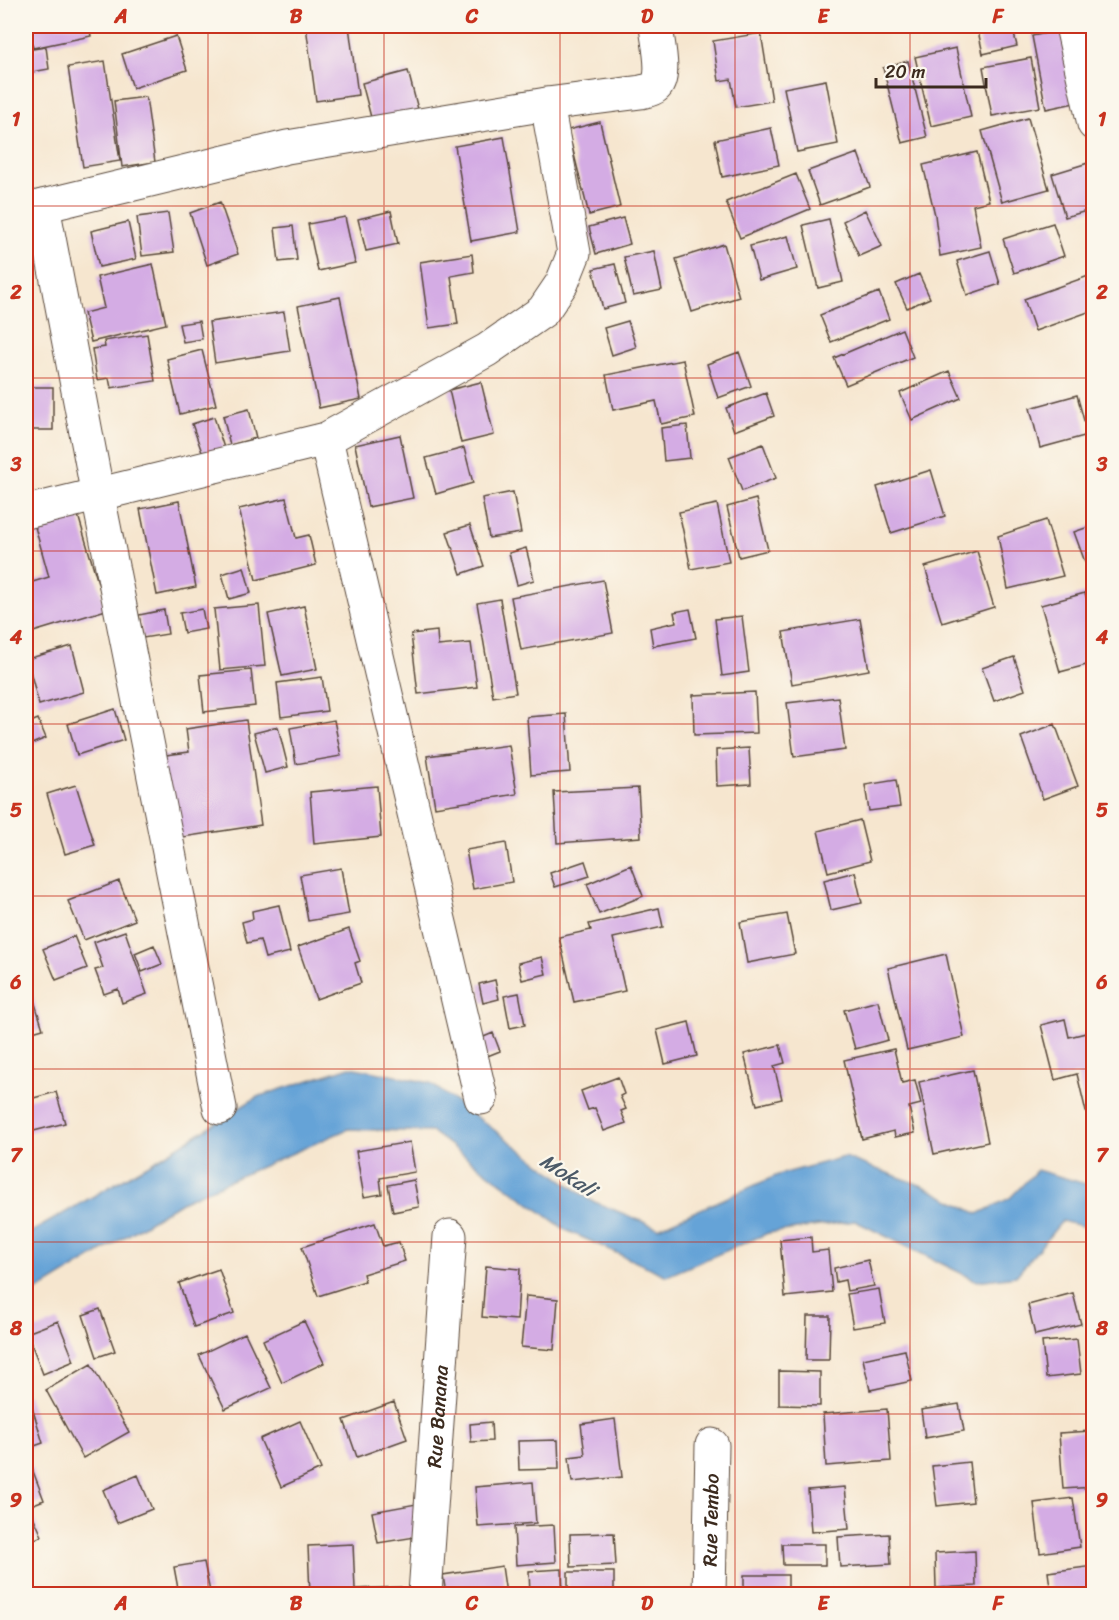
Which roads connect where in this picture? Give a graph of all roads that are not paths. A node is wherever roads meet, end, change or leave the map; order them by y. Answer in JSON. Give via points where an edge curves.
{"nodes":[{"id":1,"x":656,"y":26,"type":"edge"},
{"id":2,"x":1072,"y":26,"type":"edge"},
{"id":3,"x":548,"y":104,"type":"junction"},
{"id":4,"x":1094,"y":124,"type":"edge"},
{"id":5,"x":34,"y":208,"type":"edge"},
{"id":6,"x":326,"y":439,"type":"junction"},
{"id":7,"x":98,"y":496,"type":"junction"},
{"id":8,"x":26,"y":512,"type":"edge"},
{"id":9,"x":481,"y":1098,"type":"dead end"},
{"id":10,"x":220,"y":1108,"type":"dead end"},
{"id":11,"x":450,"y":1236,"type":"dead end"},
{"id":12,"x":712,"y":1445,"type":"dead end"},
{"id":13,"x":425,"y":1594,"type":"edge"},
{"id":14,"x":709,"y":1594,"type":"edge"}],
"edges":[{"from":1,"to":3,"type":"street","via":[[661,71],[655,88]]},
{"from":2,"to":4,"type":"street"},
{"from":3,"to":5,"type":"street","via":[[288,147]]},
{"from":3,"to":6,"type":"street","via":[[574,253],[562,283],[543,311],[487,350]]},
{"from":5,"to":7,"type":"street"},
{"from":6,"to":7,"type":"street"},
{"from":6,"to":9,"type":"street"},
{"from":7,"to":8,"type":"street"},
{"from":7,"to":10,"type":"street"},
{"from":11,"to":13,"type":"street","name":"Rue Banana"},
{"from":12,"to":14,"type":"street","name":"Rue Tembo"}]}
